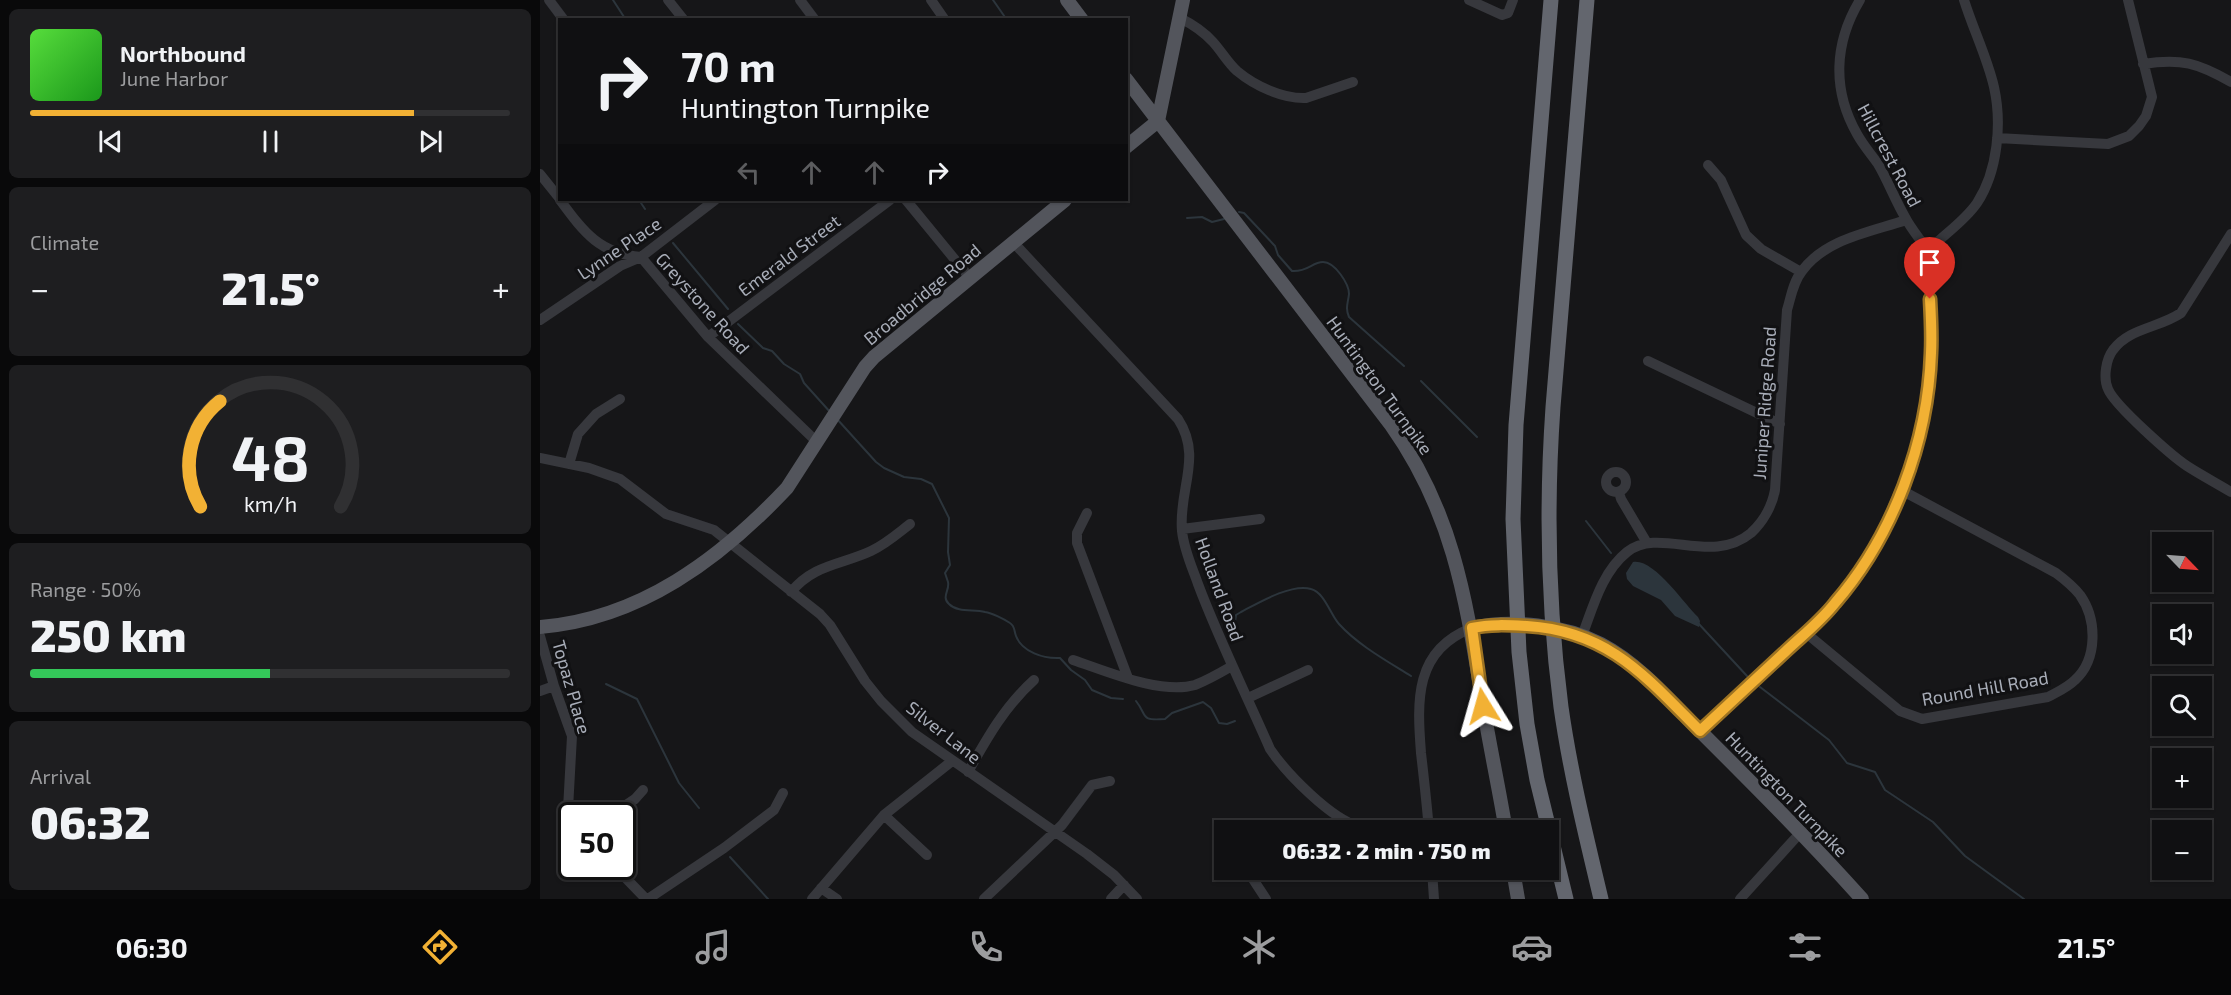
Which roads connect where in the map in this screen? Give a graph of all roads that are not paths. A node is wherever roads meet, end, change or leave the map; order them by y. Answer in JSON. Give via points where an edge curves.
{"nodes":[{"id":1,"x":549,"y":0,"type":"edge"},
{"id":2,"x":668,"y":0,"type":"edge"},
{"id":3,"x":800,"y":0,"type":"edge"},
{"id":4,"x":931,"y":0,"type":"edge"},
{"id":5,"x":1068,"y":0,"type":"edge"},
{"id":6,"x":1183,"y":0,"type":"edge"},
{"id":7,"x":1469,"y":0,"type":"edge"},
{"id":8,"x":1513,"y":0,"type":"edge"},
{"id":9,"x":1543,"y":0,"type":"edge"},
{"id":10,"x":1551,"y":0,"type":"edge"},
{"id":11,"x":1588,"y":0,"type":"edge"},
{"id":12,"x":1860,"y":0,"type":"edge"},
{"id":13,"x":1964,"y":0,"type":"edge"},
{"id":14,"x":2128,"y":0,"type":"edge"},
{"id":15,"x":562,"y":18,"type":"edge"},
{"id":16,"x":682,"y":18,"type":"edge"},
{"id":17,"x":814,"y":18,"type":"edge"},
{"id":18,"x":944,"y":18,"type":"edge"},
{"id":19,"x":1081,"y":18,"type":"edge"},
{"id":20,"x":1180,"y":18,"type":"junction"},
{"id":21,"x":2143,"y":64,"type":"junction"},
{"id":22,"x":1128,"y":82,"type":"edge"},
{"id":23,"x":1353,"y":82,"type":"dead end"},
{"id":24,"x":2231,"y":82,"type":"edge"},
{"id":25,"x":1158,"y":121,"type":"junction"},
{"id":26,"x":1997,"y":138,"type":"junction"},
{"id":27,"x":1539,"y":144,"type":"junction"},
{"id":28,"x":1128,"y":145,"type":"edge"},
{"id":29,"x":1708,"y":165,"type":"dead end"},
{"id":30,"x":540,"y":174,"type":"edge"},
{"id":31,"x":558,"y":196,"type":"edge"},
{"id":32,"x":562,"y":201,"type":"edge"},
{"id":33,"x":889,"y":201,"type":"edge"},
{"id":34,"x":907,"y":201,"type":"edge"},
{"id":35,"x":1064,"y":201,"type":"edge"},
{"id":36,"x":707,"y":202,"type":"edge"},
{"id":37,"x":1906,"y":220,"type":"junction"},
{"id":38,"x":2231,"y":234,"type":"edge"},
{"id":39,"x":1014,"y":243,"type":"junction"},
{"id":40,"x":1928,"y":251,"type":"junction"},
{"id":41,"x":641,"y":258,"type":"junction"},
{"id":42,"x":1801,"y":272,"type":"junction"},
{"id":43,"x":970,"y":278,"type":"junction"},
{"id":44,"x":540,"y":320,"type":"edge"},
{"id":45,"x":708,"y":337,"type":"junction"},
{"id":46,"x":1648,"y":361,"type":"dead end"},
{"id":47,"x":620,"y":399,"type":"dead end"},
{"id":48,"x":1780,"y":424,"type":"junction"},
{"id":49,"x":817,"y":442,"type":"junction"},
{"id":50,"x":540,"y":458,"type":"edge"},
{"id":51,"x":569,"y":464,"type":"junction"},
{"id":52,"x":1901,"y":490,"type":"junction"},
{"id":53,"x":1619,"y":492,"type":"dead end"},
{"id":54,"x":2231,"y":492,"type":"edge"},
{"id":55,"x":1087,"y":513,"type":"dead end"},
{"id":56,"x":1260,"y":519,"type":"dead end"},
{"id":57,"x":910,"y":524,"type":"dead end"},
{"id":58,"x":1182,"y":529,"type":"junction"},
{"id":59,"x":729,"y":542,"type":"junction"},
{"id":60,"x":1647,"y":543,"type":"junction"},
{"id":61,"x":791,"y":591,"type":"junction"},
{"id":62,"x":540,"y":627,"type":"edge"},
{"id":63,"x":1472,"y":628,"type":"junction"},
{"id":64,"x":1806,"y":633,"type":"junction"},
{"id":65,"x":540,"y":636,"type":"edge"},
{"id":66,"x":1582,"y":636,"type":"junction"},
{"id":67,"x":1073,"y":660,"type":"dead end"},
{"id":68,"x":1232,"y":666,"type":"junction"},
{"id":69,"x":1308,"y":670,"type":"dead end"},
{"id":70,"x":1128,"y":678,"type":"junction"},
{"id":71,"x":1034,"y":680,"type":"dead end"},
{"id":72,"x":554,"y":686,"type":"junction"},
{"id":73,"x":540,"y":691,"type":"edge"},
{"id":74,"x":1248,"y":698,"type":"junction"},
{"id":75,"x":1700,"y":731,"type":"junction"},
{"id":76,"x":952,"y":761,"type":"junction"},
{"id":77,"x":968,"y":772,"type":"junction"},
{"id":78,"x":1110,"y":781,"type":"dead end"},
{"id":79,"x":1575,"y":781,"type":"junction"},
{"id":80,"x":643,"y":789,"type":"dead end"},
{"id":81,"x":783,"y":793,"type":"dead end"},
{"id":82,"x":568,"y":802,"type":"edge"},
{"id":83,"x":631,"y":802,"type":"edge"},
{"id":84,"x":884,"y":815,"type":"junction"},
{"id":85,"x":1344,"y":820,"type":"edge"},
{"id":86,"x":1428,"y":820,"type":"edge"},
{"id":87,"x":1504,"y":820,"type":"edge"},
{"id":88,"x":1054,"y":831,"type":"junction"},
{"id":89,"x":1801,"y":832,"type":"junction"},
{"id":90,"x":927,"y":855,"type":"dead end"},
{"id":91,"x":628,"y":880,"type":"edge"},
{"id":92,"x":1254,"y":880,"type":"edge"},
{"id":93,"x":1433,"y":880,"type":"edge"},
{"id":94,"x":1515,"y":880,"type":"edge"},
{"id":95,"x":1124,"y":885,"type":"junction"},
{"id":96,"x":821,"y":888,"type":"junction"},
{"id":97,"x":647,"y":899,"type":"edge"},
{"id":98,"x":812,"y":899,"type":"edge"},
{"id":99,"x":837,"y":899,"type":"edge"},
{"id":100,"x":984,"y":899,"type":"edge"},
{"id":101,"x":1111,"y":899,"type":"edge"},
{"id":102,"x":1137,"y":899,"type":"edge"},
{"id":103,"x":1266,"y":899,"type":"edge"},
{"id":104,"x":1434,"y":899,"type":"edge"},
{"id":105,"x":1518,"y":899,"type":"edge"},
{"id":106,"x":1566,"y":899,"type":"edge"},
{"id":107,"x":1601,"y":899,"type":"edge"},
{"id":108,"x":1611,"y":899,"type":"edge"},
{"id":109,"x":1740,"y":899,"type":"edge"},
{"id":110,"x":1862,"y":899,"type":"edge"}],
"edges":[{"from":1,"to":15,"type":"street"},
{"from":2,"to":16,"type":"street"},
{"from":3,"to":17,"type":"street"},
{"from":4,"to":18,"type":"street"},
{"from":5,"to":19,"type":"main road"},
{"from":6,"to":20,"type":"main road"},
{"from":7,"to":8,"type":"street","via":[[1502,15],[1508,13]]},
{"from":9,"to":27,"type":"highway"},
{"from":10,"to":27,"type":"highway"},
{"from":11,"to":79,"type":"highway","via":[[1551,444],[1549,545],[1556,661]]},
{"from":12,"to":37,"type":"street","name":"Hillcrest Road","via":[[1848,24],[1840,55],[1841,92],[1855,131]]},
{"from":13,"to":26,"type":"street","via":[[1994,89]]},
{"from":14,"to":21,"type":"street"},
{"from":20,"to":23,"type":"street","via":[[1213,41],[1237,71],[1275,93],[1306,98]]},
{"from":20,"to":25,"type":"main road"},
{"from":21,"to":24,"type":"street","via":[[2166,60],[2190,63]]},
{"from":21,"to":26,"type":"street","via":[[2152,97],[2150,105],[2139,126],[2120,140],[2099,144]]},
{"from":22,"to":25,"type":"main road","name":"Huntington Turnpike"},
{"from":25,"to":28,"type":"main road"},
{"from":25,"to":63,"type":"main road","name":"Huntington Turnpike","via":[[1412,457],[1446,527]]},
{"from":26,"to":40,"type":"street","via":[[1990,174],[1978,201]]},
{"from":27,"to":106,"type":"highway","via":[[1516,425],[1513,519],[1519,652],[1527,723]]},
{"from":29,"to":42,"type":"street","via":[[1721,180],[1746,236]]},
{"from":30,"to":31,"type":"street","name":"Greystone Road"},
{"from":32,"to":41,"type":"street","name":"Greystone Road","via":[[589,235],[608,250]]},
{"from":33,"to":45,"type":"street","name":"Emerald Street"},
{"from":34,"to":43,"type":"street"},
{"from":35,"to":39,"type":"main road","name":"Broadbridge Road"},
{"from":36,"to":41,"type":"street","name":"Lynne Place"},
{"from":37,"to":40,"type":"street","name":"Hillcrest Road"},
{"from":37,"to":42,"type":"street","name":"Juniper Ridge Road","via":[[1827,248]]},
{"from":38,"to":54,"type":"street","via":[[2181,314],[2127,335],[2112,351],[2105,369],[2108,389],[2124,410],[2185,465]]},
{"from":39,"to":43,"type":"main road","name":"Broadbridge Road"},
{"from":39,"to":58,"type":"street","name":"Holland Road","via":[[1185,430],[1191,451]]},
{"from":40,"to":52,"type":"street","via":[[1929,376],[1918,440]]},
{"from":41,"to":44,"type":"street","name":"Lynne Place","via":[[620,266]]},
{"from":41,"to":45,"type":"street","name":"Greystone Road"},
{"from":42,"to":48,"type":"street","name":"Juniper Ridge Road","via":[[1787,310]]},
{"from":43,"to":49,"type":"main road","name":"Broadbridge Road","via":[[874,357]]},
{"from":45,"to":49,"type":"street","name":"Greystone Road"},
{"from":46,"to":48,"type":"street"},
{"from":47,"to":51,"type":"street","via":[[596,414],[578,434]]},
{"from":48,"to":60,"type":"street","name":"Juniper Ridge Road","via":[[1773,500],[1760,524],[1748,535],[1733,544],[1702,548]]},
{"from":49,"to":59,"type":"main road","name":"Broadbridge Road","via":[[787,488]]},
{"from":50,"to":51,"type":"street","name":"Silver Lane"},
{"from":51,"to":59,"type":"street","name":"Silver Lane","via":[[620,479],[666,514],[714,530]]},
{"from":52,"to":64,"type":"street","via":[[1866,561],[1836,603]]},
{"from":52,"to":64,"type":"street","name":"Round Hill Road","via":[[2070,584],[2081,596],[2094,632],[2086,666],[2076,679],[2048,697],[1922,719],[1900,711]]},
{"from":53,"to":60,"type":"street"},
{"from":55,"to":70,"type":"street","via":[[1077,533],[1077,543]]},
{"from":56,"to":58,"type":"street"},
{"from":57,"to":61,"type":"street","via":[[881,546],[810,573]]},
{"from":58,"to":68,"type":"street","name":"Holland Road","via":[[1187,554]]},
{"from":59,"to":61,"type":"street","name":"Silver Lane"},
{"from":59,"to":62,"type":"main road","name":"Broadbridge Road","via":[[677,582],[632,604],[588,619]]},
{"from":60,"to":66,"type":"street","via":[[1627,552],[1605,579]]},
{"from":61,"to":76,"type":"street","name":"Silver Lane","via":[[830,625],[880,701],[912,732]]},
{"from":63,"to":66,"type":"main road","name":"Huntington Turnpike","via":[[1497,624],[1537,626]]},
{"from":63,"to":86,"type":"street","via":[[1441,647],[1421,683],[1419,726]]},
{"from":63,"to":87,"type":"main road"},
{"from":64,"to":75,"type":"street"},
{"from":65,"to":72,"type":"street","name":"Topaz Place"},
{"from":66,"to":75,"type":"main road","name":"Huntington Turnpike","via":[[1628,662]]},
{"from":67,"to":70,"type":"street","name":"Holland Road"},
{"from":68,"to":70,"type":"street","name":"Holland Road","via":[[1192,686],[1157,685]]},
{"from":68,"to":74,"type":"street"},
{"from":69,"to":74,"type":"street"},
{"from":71,"to":77,"type":"street","via":[[1002,714]]},
{"from":72,"to":73,"type":"street"},
{"from":72,"to":82,"type":"street","name":"Topaz Place","via":[[572,736]]},
{"from":74,"to":85,"type":"street","via":[[1278,760],[1332,814]]},
{"from":75,"to":89,"type":"main road","name":"Huntington Turnpike"},
{"from":76,"to":77,"type":"street","name":"Silver Lane"},
{"from":76,"to":84,"type":"street"},
{"from":77,"to":88,"type":"street","name":"Silver Lane"},
{"from":78,"to":88,"type":"street","via":[[1092,785]]},
{"from":79,"to":107,"type":"highway"},
{"from":79,"to":108,"type":"highway"},
{"from":80,"to":83,"type":"street"},
{"from":81,"to":97,"type":"street","via":[[774,810]]},
{"from":84,"to":90,"type":"street"},
{"from":84,"to":96,"type":"street"},
{"from":88,"to":95,"type":"street","name":"Silver Lane"},
{"from":88,"to":100,"type":"street"},
{"from":89,"to":109,"type":"street"},
{"from":89,"to":110,"type":"main road","name":"Huntington Turnpike"},
{"from":91,"to":97,"type":"street"},
{"from":92,"to":103,"type":"street"},
{"from":93,"to":104,"type":"street"},
{"from":94,"to":105,"type":"main road"},
{"from":95,"to":101,"type":"street"},
{"from":95,"to":102,"type":"street","name":"Silver Lane"},
{"from":96,"to":98,"type":"street"},
{"from":96,"to":99,"type":"street"}]}
